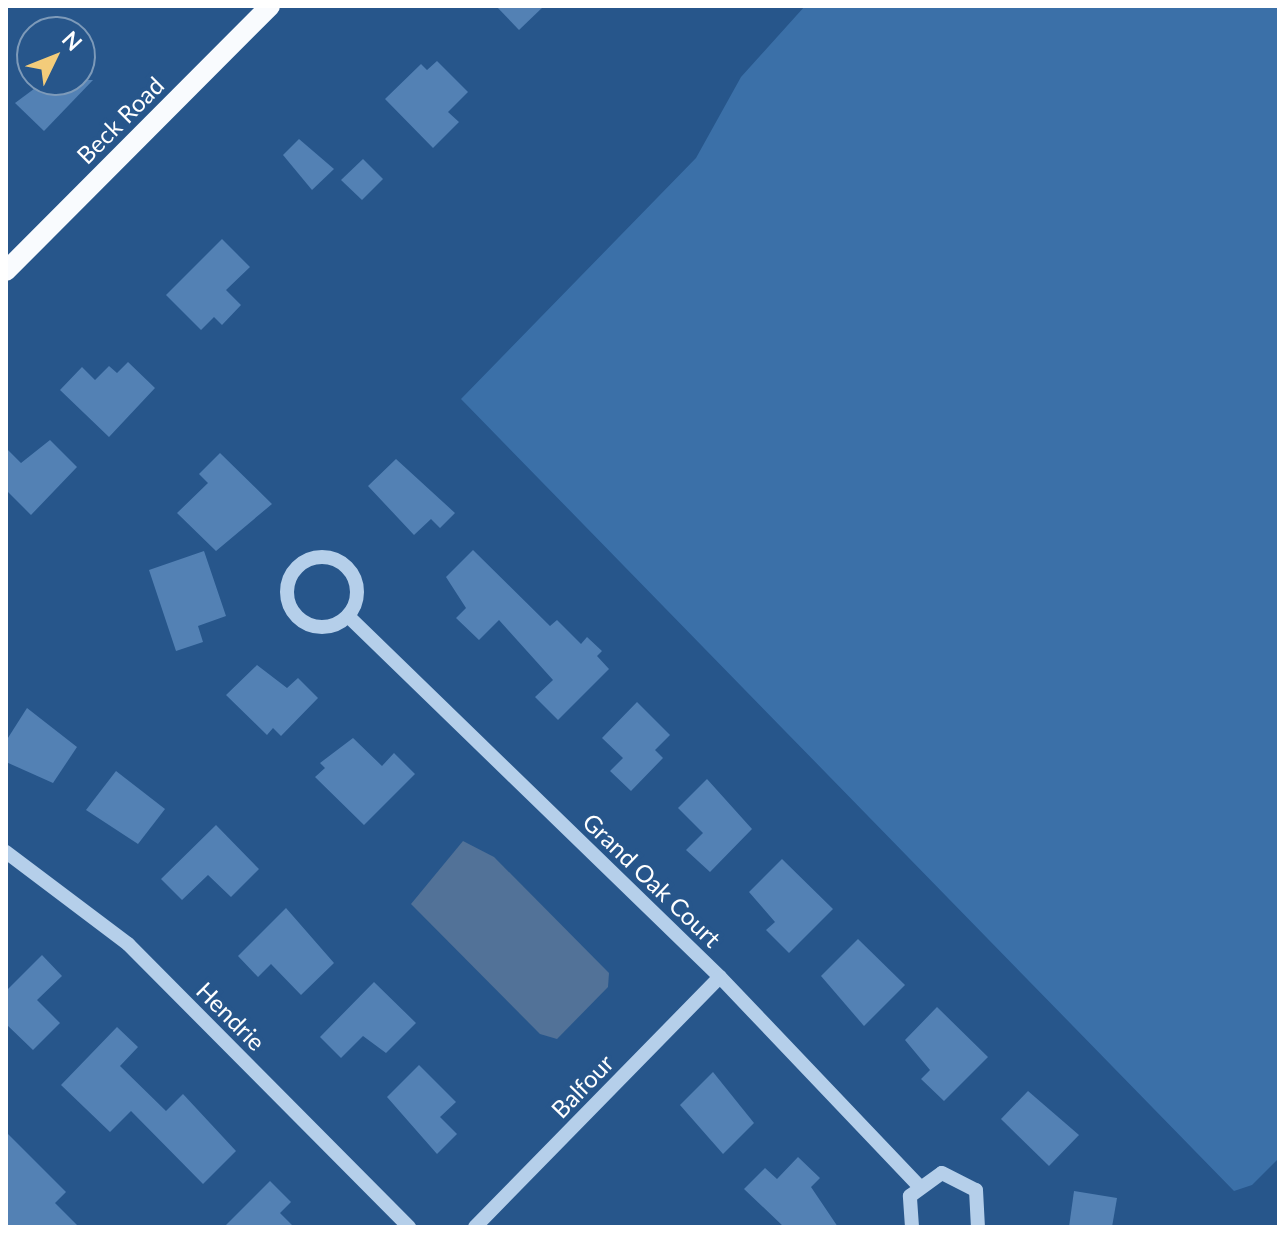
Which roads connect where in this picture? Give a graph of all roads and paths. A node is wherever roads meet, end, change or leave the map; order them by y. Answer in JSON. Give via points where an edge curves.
{"nodes":[{"id":1,"x":270,"y":6,"type":"edge"},
{"id":2,"x":6,"y":271,"type":"edge"},
{"id":3,"x":348,"y":616,"type":"junction"},
{"id":4,"x":6,"y":852,"type":"edge"},
{"id":5,"x":720,"y":977,"type":"junction"},
{"id":6,"x":918,"y":1185,"type":"junction"},
{"id":7,"x":409,"y":1227,"type":"edge"},
{"id":8,"x":475,"y":1227,"type":"edge"},
{"id":9,"x":912,"y":1227,"type":"edge"},
{"id":10,"x":978,"y":1227,"type":"edge"}],
"edges":[{"from":1,"to":2,"type":"main road","name":"Beck Road"},
{"from":3,"to":3,"type":"street","via":[[358,594],[346,566],[322,556],[294,570],[287,600],[303,622],[321,628]]},
{"from":3,"to":5,"type":"street","name":"Grand Oak Court"},
{"from":4,"to":7,"type":"street","name":"Hendrie","via":[[128,944]]},
{"from":5,"to":6,"type":"street","name":"Grand Oak Court"},
{"from":5,"to":8,"type":"street","name":"Balfour"},
{"from":6,"to":9,"type":"street","via":[[908,1208]]},
{"from":6,"to":10,"type":"street","via":[[942,1173],[967,1180],[981,1200]]}]}
